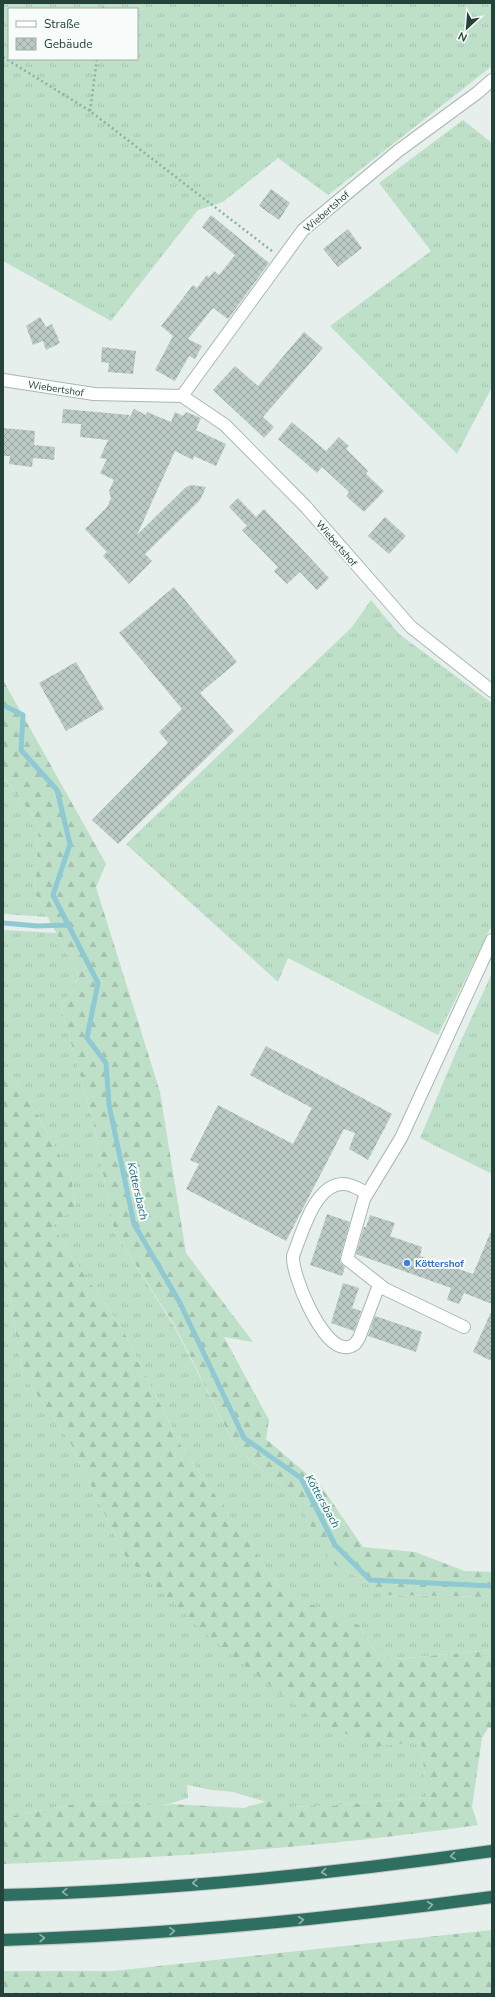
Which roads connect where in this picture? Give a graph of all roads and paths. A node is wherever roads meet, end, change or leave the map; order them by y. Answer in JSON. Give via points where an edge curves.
{"nodes":[{"id":1,"x":3,"y":57,"type":"edge"},
{"id":2,"x":97,"y":60,"type":"edge"},
{"id":3,"x":492,"y":80,"type":"edge"},
{"id":4,"x":90,"y":111,"type":"junction"},
{"id":5,"x":283,"y":260,"type":"junction"},
{"id":6,"x":3,"y":380,"type":"edge"},
{"id":7,"x":182,"y":396,"type":"junction"},
{"id":8,"x":492,"y":691,"type":"edge"},
{"id":9,"x":492,"y":940,"type":"edge"},
{"id":10,"x":367,"y":1193,"type":"junction"},
{"id":11,"x":379,"y":1285,"type":"junction"},
{"id":12,"x":464,"y":1327,"type":"dead end"},
{"id":13,"x":492,"y":1851,"type":"edge"},
{"id":14,"x":3,"y":1895,"type":"edge"},
{"id":15,"x":492,"y":1897,"type":"edge"},
{"id":16,"x":3,"y":1940,"type":"edge"}],
"edges":[{"from":1,"to":4,"type":"path"},
{"from":2,"to":4,"type":"path"},
{"from":3,"to":5,"type":"street","name":"Wiebertshof","via":[[332,204],[304,230]]},
{"from":4,"to":5,"type":"path"},
{"from":5,"to":7,"type":"street","name":"Wiebertshof"},
{"from":6,"to":7,"type":"street","name":"Wiebertshof","via":[[94,394]]},
{"from":7,"to":8,"type":"street","name":"Wiebertshof","via":[[225,424],[306,507],[411,626]]},
{"from":9,"to":10,"type":"street","via":[[400,1138]]},
{"from":10,"to":11,"type":"street","via":[[347,1260]]},
{"from":10,"to":11,"type":"street","via":[[346,1184],[330,1186],[323,1192],[311,1212],[293,1256],[293,1264],[306,1304],[327,1336],[345,1348],[355,1344],[359,1338]]},
{"from":11,"to":12,"type":"street"},
{"from":13,"to":14,"type":"highway","one_way":true,"via":[[233,1881]]},
{"from":16,"to":15,"type":"highway","one_way":true,"via":[[240,1927]]}]}
